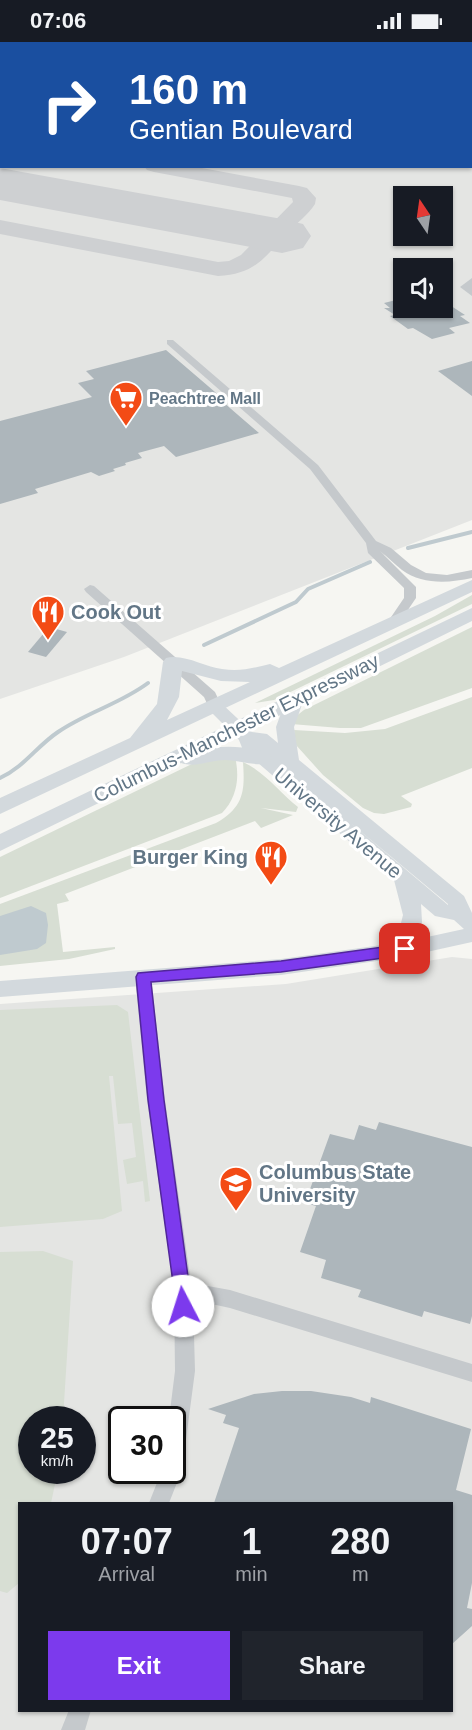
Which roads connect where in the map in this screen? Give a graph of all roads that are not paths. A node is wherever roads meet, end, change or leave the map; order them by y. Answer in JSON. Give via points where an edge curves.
{"nodes":[{"id":1,"x":472,"y":281,"type":"edge"},
{"id":2,"x":472,"y":293,"type":"edge"},
{"id":3,"x":170,"y":342,"type":"dead end"},
{"id":4,"x":372,"y":543,"type":"junction"},
{"id":5,"x":472,"y":574,"type":"edge"},
{"id":6,"x":472,"y":585,"type":"edge"},
{"id":7,"x":90,"y":589,"type":"dead end"},
{"id":8,"x":472,"y":614,"type":"edge"},
{"id":9,"x":391,"y":624,"type":"junction"},
{"id":10,"x":173,"y":662,"type":"junction"},
{"id":11,"x":295,"y":699,"type":"junction"},
{"id":12,"x":215,"y":707,"type":"junction"},
{"id":13,"x":242,"y":732,"type":"junction"},
{"id":14,"x":130,"y":746,"type":"junction"},
{"id":15,"x":262,"y":758,"type":"junction"},
{"id":16,"x":290,"y":763,"type":"junction"},
{"id":17,"x":156,"y":766,"type":"junction"},
{"id":18,"x":0,"y":807,"type":"edge"},
{"id":19,"x":0,"y":843,"type":"edge"},
{"id":20,"x":401,"y":876,"type":"junction"},
{"id":21,"x":466,"y":919,"type":"edge"},
{"id":22,"x":472,"y":934,"type":"edge"},
{"id":23,"x":405,"y":949,"type":"junction"},
{"id":24,"x":143,"y":977,"type":"junction"},
{"id":25,"x":0,"y":989,"type":"edge"},
{"id":26,"x":183,"y":1290,"type":"junction"},
{"id":27,"x":472,"y":1373,"type":"edge"},
{"id":28,"x":181,"y":1406,"type":"edge"},
{"id":29,"x":166,"y":1484,"type":"edge"},
{"id":30,"x":159,"y":1502,"type":"edge"},
{"id":31,"x":79,"y":1712,"type":"edge"},
{"id":32,"x":73,"y":1730,"type":"edge"}],
"edges":[{"from":1,"to":2,"type":"street","via":[[465,287]]},
{"from":3,"to":4,"type":"street","via":[[314,467]]},
{"from":4,"to":5,"type":"street","via":[[385,547],[421,576],[448,578]]},
{"from":4,"to":9,"type":"street","via":[[372,550],[410,587],[410,598]]},
{"from":6,"to":9,"type":"highway","name":"Columbus-Manchester Expressway"},
{"from":7,"to":10,"type":"street"},
{"from":8,"to":11,"type":"highway","name":"Columbus-Manchester Expressway"},
{"from":9,"to":10,"type":"highway","via":[[371,623],[264,673],[239,678]]},
{"from":9,"to":12,"type":"highway","name":"Columbus-Manchester Expressway"},
{"from":10,"to":12,"type":"street","via":[[210,695]]},
{"from":10,"to":14,"type":"highway","via":[[169,704]]},
{"from":11,"to":13,"type":"highway","name":"Columbus-Manchester Expressway"},
{"from":11,"to":16,"type":"main road","via":[[285,727]]},
{"from":12,"to":13,"type":"main road","name":"University Avenue"},
{"from":12,"to":14,"type":"highway","name":"Columbus-Manchester Expressway"},
{"from":13,"to":15,"type":"main road","name":"University Avenue"},
{"from":13,"to":16,"type":"main road","via":[[261,738]]},
{"from":13,"to":17,"type":"highway","name":"Columbus-Manchester Expressway"},
{"from":14,"to":18,"type":"highway","name":"Columbus-Manchester Expressway"},
{"from":15,"to":17,"type":"highway","via":[[224,753]]},
{"from":15,"to":20,"type":"main road","name":"University Avenue"},
{"from":16,"to":21,"type":"main road","via":[[457,901]]},
{"from":17,"to":19,"type":"highway","name":"Columbus-Manchester Expressway"},
{"from":20,"to":21,"type":"main road","name":"University Avenue","via":[[442,911]]},
{"from":20,"to":23,"type":"main road","via":[[414,906],[414,921]]},
{"from":22,"to":23,"type":"main road"},
{"from":23,"to":24,"type":"main road","via":[[281,967]]},
{"from":24,"to":25,"type":"main road"},
{"from":24,"to":26,"type":"street"},
{"from":26,"to":27,"type":"street","via":[[230,1299]]},
{"from":26,"to":28,"type":"street","via":[[186,1371]]},
{"from":29,"to":30,"type":"street"},
{"from":31,"to":32,"type":"street"}]}
